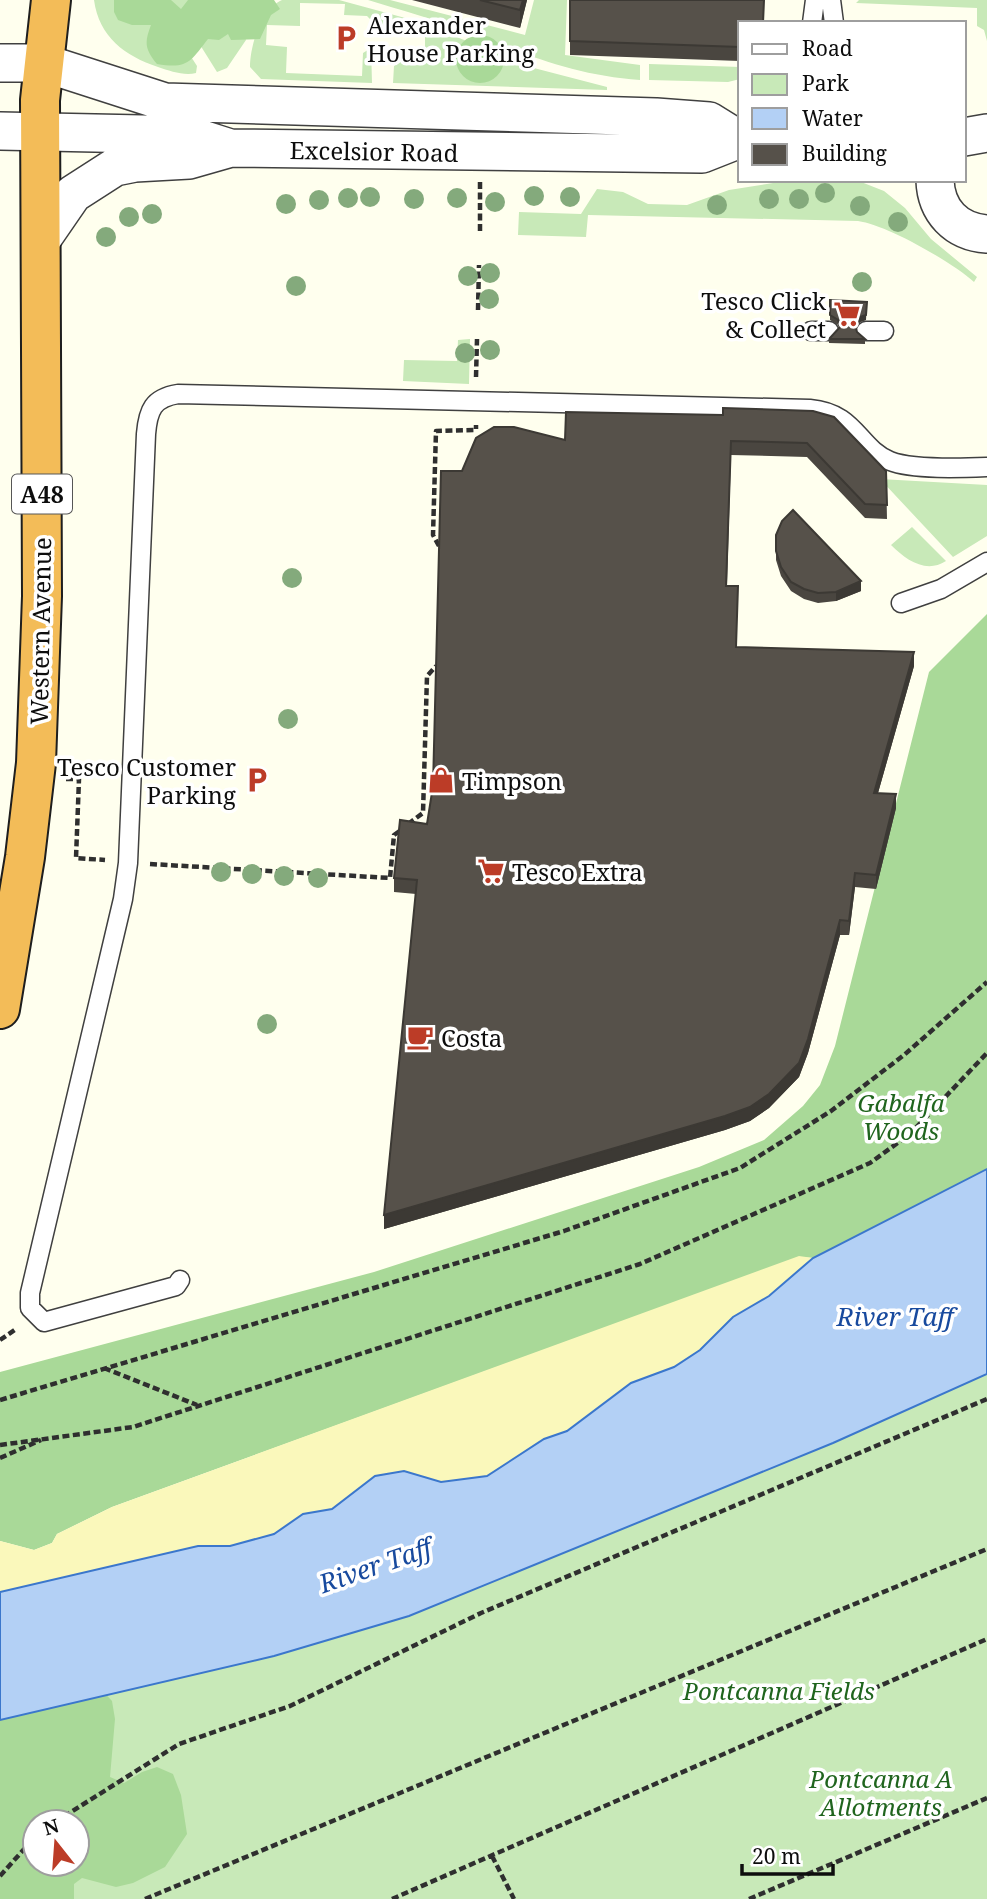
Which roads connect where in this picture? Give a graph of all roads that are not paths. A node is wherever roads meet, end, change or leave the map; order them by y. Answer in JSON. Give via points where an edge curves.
{"nodes":[{"id":1,"x":51,"y":0,"type":"edge"},
{"id":2,"x":815,"y":0,"type":"edge"},
{"id":3,"x":831,"y":0,"type":"edge"},
{"id":4,"x":812,"y":21,"type":"edge"},
{"id":5,"x":834,"y":21,"type":"edge"},
{"id":6,"x":0,"y":63,"type":"edge"},
{"id":7,"x":44,"y":63,"type":"junction"},
{"id":8,"x":0,"y":131,"type":"edge"},
{"id":9,"x":41,"y":131,"type":"junction"},
{"id":10,"x":987,"y":133,"type":"edge"},
{"id":11,"x":966,"y":137,"type":"edge"},
{"id":12,"x":738,"y":138,"type":"edge"},
{"id":13,"x":738,"y":139,"type":"edge"},
{"id":14,"x":232,"y":148,"type":"junction"},
{"id":15,"x":917,"y":182,"type":"edge"},
{"id":16,"x":957,"y":214,"type":"edge"},
{"id":17,"x":42,"y":239,"type":"junction"},
{"id":18,"x":987,"y":255,"type":"edge"},
{"id":19,"x":987,"y":467,"type":"edge"},
{"id":20,"x":987,"y":562,"type":"edge"},
{"id":21,"x":901,"y":603,"type":"dead end"},
{"id":22,"x":0,"y":1009,"type":"edge"},
{"id":23,"x":180,"y":1280,"type":"dead end"}],
"edges":[{"from":1,"to":7,"type":"highway","name":"Western Avenue","number":"A48"},
{"from":2,"to":4,"type":"lane"},
{"from":3,"to":5,"type":"lane"},
{"from":6,"to":7,"type":"street","name":"Excelsior Road"},
{"from":7,"to":9,"type":"highway","name":"Western Avenue","number":"A48"},
{"from":7,"to":12,"type":"street","name":"Excelsior Road","via":[[165,102],[656,117],[709,121]]},
{"from":8,"to":9,"type":"street"},
{"from":9,"to":14,"type":"street","via":[[189,135]]},
{"from":9,"to":17,"type":"highway","name":"Western Avenue","number":"A48"},
{"from":10,"to":11,"type":"street"},
{"from":13,"to":14,"type":"street","name":"Excelsior Road","via":[[702,154]]},
{"from":14,"to":17,"type":"street","name":"Excelsior Road","via":[[189,160],[115,167],[72,194]]},
{"from":15,"to":16,"type":"street"},
{"from":16,"to":18,"type":"street"},
{"from":17,"to":22,"type":"highway","name":"Western Avenue","number":"A48","via":[[42,596],[36,763]]},
{"from":19,"to":23,"type":"lane","via":[[887,460],[841,419],[810,409],[178,394],[156,401],[149,409],[146,434],[123,899],[30,1308],[44,1322],[176,1286]]},
{"from":20,"to":21,"type":"lane","via":[[941,589]]}]}
